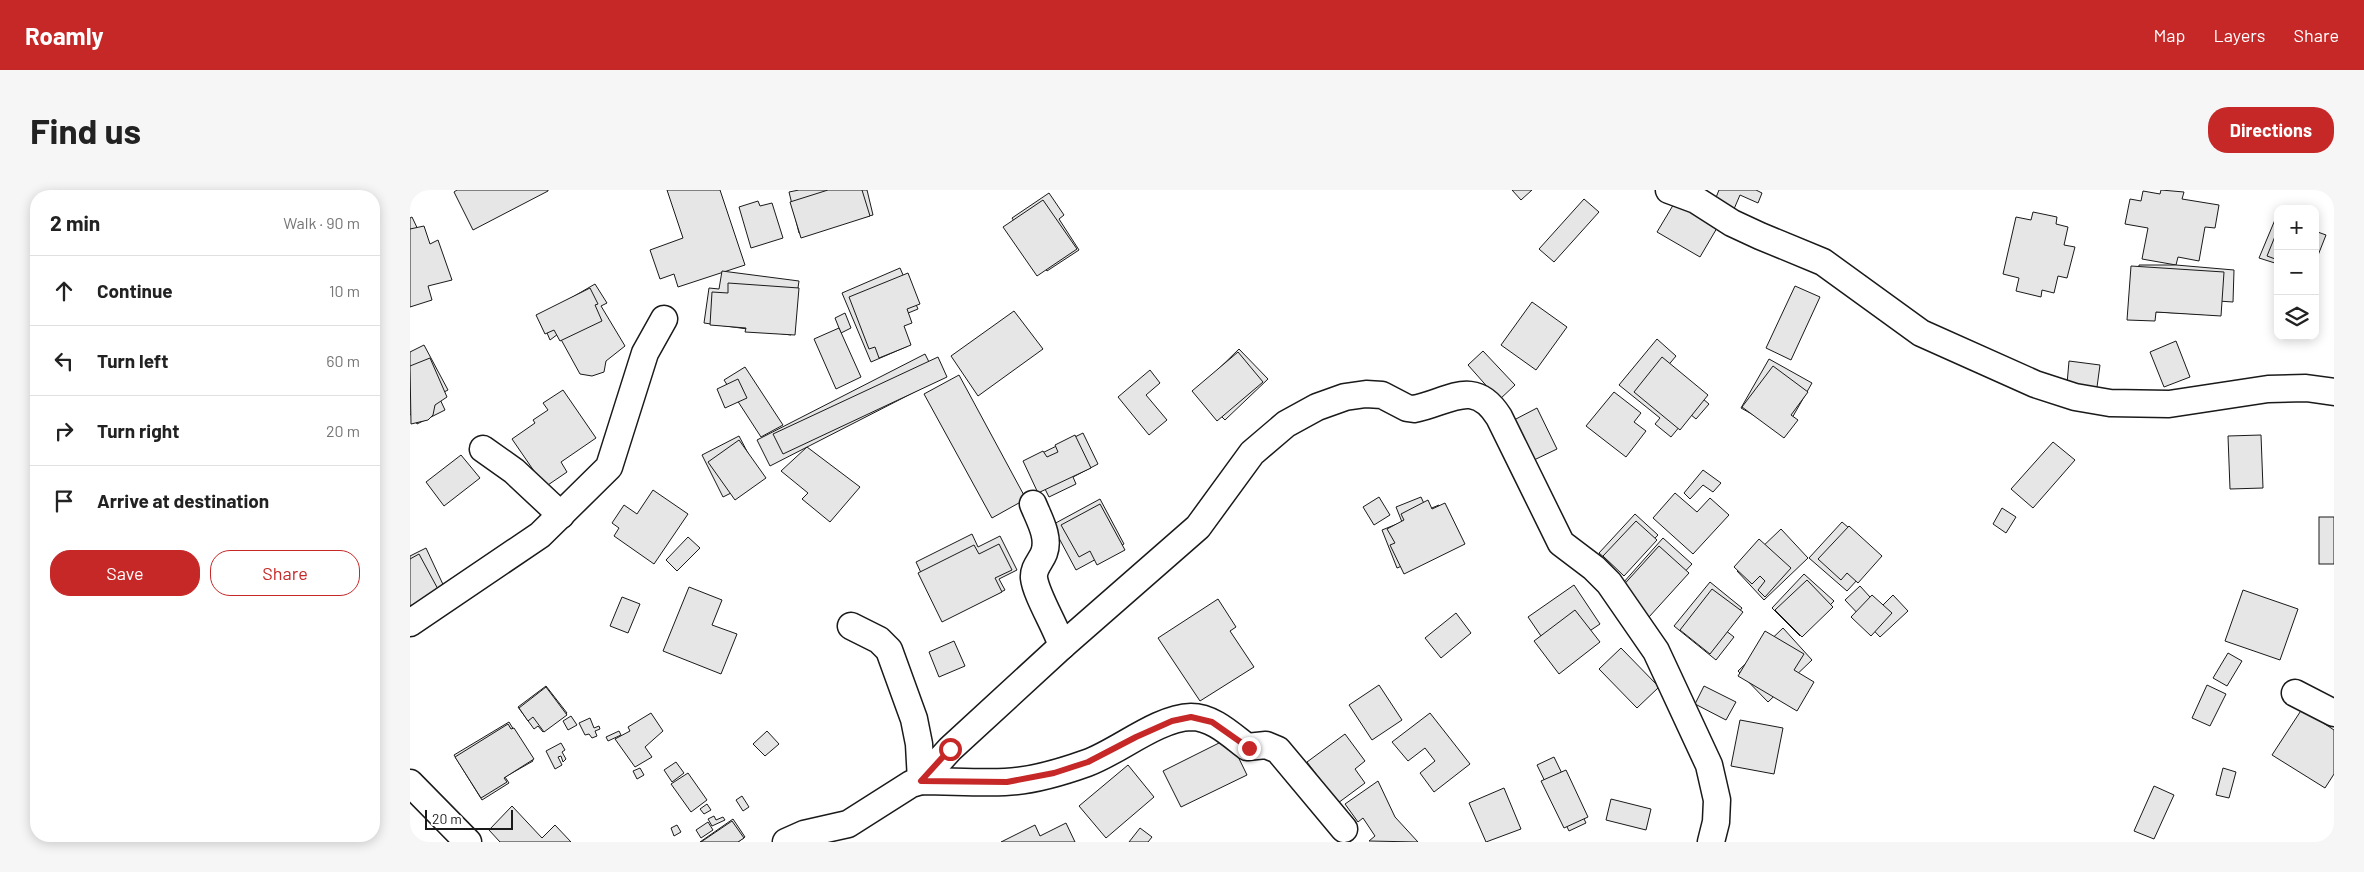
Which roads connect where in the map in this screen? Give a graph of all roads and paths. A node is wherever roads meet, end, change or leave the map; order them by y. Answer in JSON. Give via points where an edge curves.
{"nodes":[{"id":1,"x":1669,"y":190,"type":"edge"},
{"id":2,"x":664,"y":319,"type":"dead end"},
{"id":3,"x":2334,"y":392,"type":"edge"},
{"id":4,"x":483,"y":449,"type":"dead end"},
{"id":5,"x":1033,"y":504,"type":"dead end"},
{"id":6,"x":561,"y":515,"type":"junction"},
{"id":7,"x":410,"y":623,"type":"edge"},
{"id":8,"x":851,"y":626,"type":"dead end"},
{"id":9,"x":1062,"y":646,"type":"junction"},
{"id":10,"x":2295,"y":693,"type":"dead end"},
{"id":11,"x":2334,"y":713,"type":"edge"},
{"id":12,"x":921,"y":781,"type":"junction"},
{"id":13,"x":410,"y":783,"type":"edge"},
{"id":14,"x":1344,"y":829,"type":"dead end"},
{"id":15,"x":468,"y":842,"type":"edge"},
{"id":16,"x":786,"y":842,"type":"edge"},
{"id":17,"x":1711,"y":842,"type":"edge"}],
"edges":[{"from":1,"to":3,"type":"street","via":[[1696,200],[1753,233],[1823,262],[1921,334],[2035,384],[2075,397],[2110,403],[2169,404],[2268,389],[2306,388]]},
{"from":2,"to":6,"type":"street","via":[[645,353],[608,466]]},
{"from":4,"to":6,"type":"street","via":[[514,471]]},
{"from":5,"to":9,"type":"street","via":[[1045,533],[1044,552],[1034,580]]},
{"from":6,"to":7,"type":"street","via":[[540,535]]},
{"from":8,"to":12,"type":"street","via":[[879,640],[889,650],[914,719]]},
{"from":9,"to":12,"type":"street","via":[[950,749]]},
{"from":9,"to":17,"type":"street","via":[[1198,527],[1252,453],[1286,424],[1317,407],[1345,397],[1382,395],[1414,409],[1472,393],[1492,405],[1561,543],[1609,583],[1656,651],[1709,765],[1717,800]]},
{"from":10,"to":11,"type":"street"},
{"from":12,"to":14,"type":"street","via":[[1007,782],[1054,773],[1088,762],[1172,721],[1191,717],[1212,722],[1247,747],[1266,745],[1278,750]]},
{"from":12,"to":16,"type":"street","via":[[848,824],[804,834]]},
{"from":13,"to":15,"type":"street"}]}
